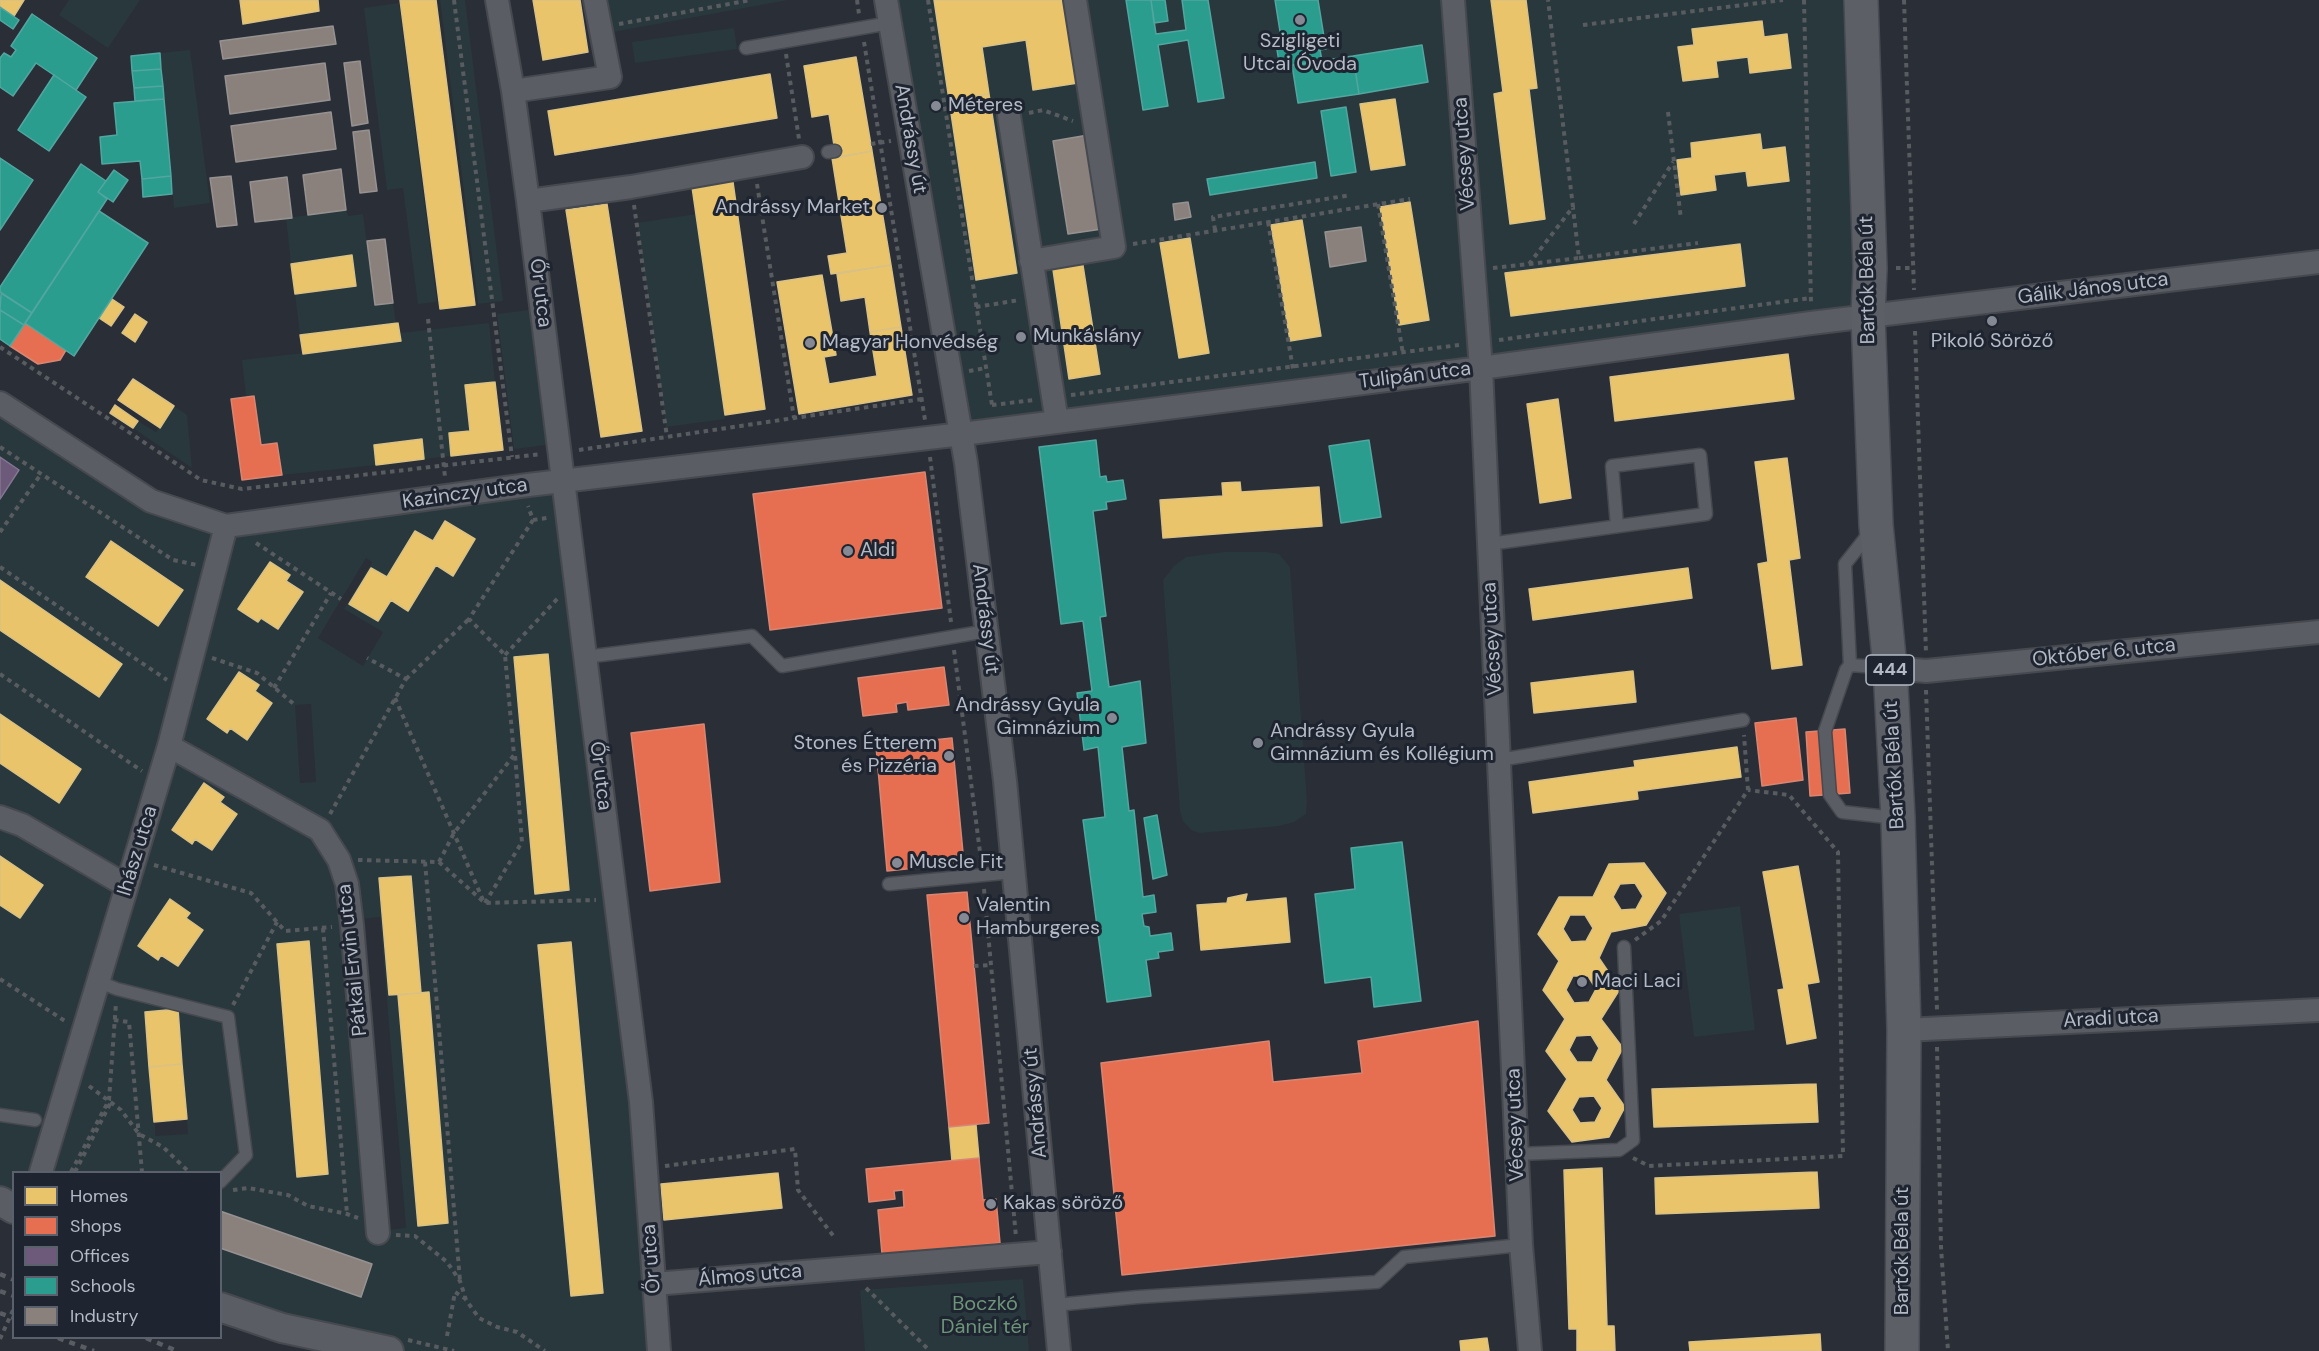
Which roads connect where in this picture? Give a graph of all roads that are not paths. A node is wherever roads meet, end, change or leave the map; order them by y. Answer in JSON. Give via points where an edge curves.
{"nodes":[{"id":1,"x":497,"y":0,"type":"edge"},
{"id":2,"x":595,"y":0,"type":"edge"},
{"id":3,"x":886,"y":0,"type":"edge"},
{"id":4,"x":1075,"y":0,"type":"edge"},
{"id":5,"x":1453,"y":0,"type":"edge"},
{"id":6,"x":1861,"y":0,"type":"edge"},
{"id":7,"x":890,"y":23,"type":"junction"},
{"id":8,"x":746,"y":48,"type":"dead end"},
{"id":9,"x":513,"y":91,"type":"junction"},
{"id":10,"x":1009,"y":116,"type":"road end"},
{"id":11,"x":802,"y":157,"type":"road end"},
{"id":12,"x":528,"y":201,"type":"junction"},
{"id":13,"x":1031,"y":261,"type":"junction"},
{"id":14,"x":2319,"y":262,"type":"edge"},
{"id":15,"x":1868,"y":316,"type":"junction"},
{"id":16,"x":1481,"y":368,"type":"junction"},
{"id":17,"x":0,"y":403,"type":"edge"},
{"id":18,"x":1056,"y":422,"type":"junction"},
{"id":19,"x":962,"y":434,"type":"junction"},
{"id":20,"x":563,"y":482,"type":"junction"},
{"id":21,"x":1876,"y":525,"type":"junction"},
{"id":22,"x":226,"y":526,"type":"junction"},
{"id":23,"x":1617,"y":526,"type":"junction"},
{"id":24,"x":1489,"y":544,"type":"junction"},
{"id":25,"x":987,"y":632,"type":"junction"},
{"id":26,"x":2319,"y":632,"type":"edge"},
{"id":27,"x":585,"y":657,"type":"junction"},
{"id":28,"x":1850,"y":665,"type":"junction"},
{"id":29,"x":1890,"y":668,"type":"junction"},
{"id":30,"x":1743,"y":720,"type":"road end"},
{"id":31,"x":169,"y":746,"type":"junction"},
{"id":32,"x":1499,"y":759,"type":"junction"},
{"id":33,"x":0,"y":817,"type":"edge"},
{"id":34,"x":1898,"y":818,"type":"junction"},
{"id":35,"x":1014,"y":872,"type":"junction"},
{"id":36,"x":889,"y":884,"type":"dead end"},
{"id":37,"x":127,"y":886,"type":"junction"},
{"id":38,"x":1624,"y":947,"type":"road end"},
{"id":39,"x":99,"y":982,"type":"junction"},
{"id":40,"x":2319,"y":1010,"type":"edge"},
{"id":41,"x":1904,"y":1030,"type":"junction"},
{"id":42,"x":0,"y":1115,"type":"edge"},
{"id":43,"x":35,"y":1120,"type":"dead end"},
{"id":44,"x":1518,"y":1154,"type":"junction"},
{"id":45,"x":42,"y":1171,"type":"edge"},
{"id":46,"x":225,"y":1186,"type":"edge"},
{"id":47,"x":378,"y":1233,"type":"road end"},
{"id":48,"x":1521,"y":1245,"type":"junction"},
{"id":49,"x":1050,"y":1252,"type":"junction"},
{"id":50,"x":654,"y":1284,"type":"junction"},
{"id":51,"x":1055,"y":1305,"type":"junction"},
{"id":52,"x":222,"y":1308,"type":"edge"},
{"id":53,"x":1903,"y":1349,"type":"edge"},
{"id":54,"x":389,"y":1351,"type":"edge"},
{"id":55,"x":659,"y":1351,"type":"edge"},
{"id":56,"x":1059,"y":1351,"type":"edge"},
{"id":57,"x":1530,"y":1351,"type":"edge"}],
"edges":[{"from":1,"to":9,"type":"street","name":"Őr utca"},
{"from":2,"to":9,"type":"street","via":[[610,77]]},
{"from":3,"to":7,"type":"street","name":"Andrássy út"},
{"from":4,"to":13,"type":"street","via":[[1114,247]]},
{"from":5,"to":16,"type":"street","name":"Vécsey utca"},
{"from":6,"to":15,"type":"main road","name":"Bartók Béla út","number":"444","via":[[1870,268]]},
{"from":7,"to":8,"type":"lane"},
{"from":7,"to":19,"type":"street","name":"Andrássy út"},
{"from":9,"to":12,"type":"street","name":"Őr utca"},
{"from":10,"to":13,"type":"street"},
{"from":11,"to":12,"type":"street"},
{"from":12,"to":20,"type":"street","name":"Őr utca"},
{"from":13,"to":18,"type":"street"},
{"from":14,"to":15,"type":"street","name":"Gálik János utca"},
{"from":15,"to":16,"type":"street","name":"Tulipán utca"},
{"from":15,"to":21,"type":"main road","name":"Bartók Béla út","number":"444"},
{"from":16,"to":18,"type":"street","name":"Tulipán utca"},
{"from":16,"to":24,"type":"street","name":"Vécsey utca"},
{"from":17,"to":22,"type":"street","name":"Kazinczy utca","via":[[151,501]]},
{"from":18,"to":19,"type":"street","name":"Tulipán utca"},
{"from":19,"to":20,"type":"street","name":"Kazinczy utca"},
{"from":19,"to":25,"type":"street","name":"Andrássy út"},
{"from":20,"to":22,"type":"street","name":"Kazinczy utca"},
{"from":20,"to":27,"type":"street","name":"Őr utca"},
{"from":21,"to":28,"type":"lane","via":[[1845,564]]},
{"from":21,"to":29,"type":"main road","name":"Bartók Béla út","number":"444"},
{"from":22,"to":31,"type":"street","name":"Ihász utca"},
{"from":23,"to":23,"type":"lane","via":[[1706,514],[1700,455],[1611,466]]},
{"from":23,"to":24,"type":"lane"},
{"from":24,"to":32,"type":"street","name":"Vécsey utca"},
{"from":25,"to":27,"type":"lane","via":[[782,666],[752,636]]},
{"from":25,"to":35,"type":"street","name":"Andrássy út"},
{"from":26,"to":29,"type":"street","name":"Október 6. utca","via":[[1926,671]]},
{"from":27,"to":50,"type":"street","name":"Őr utca","via":[[640,1090]]},
{"from":28,"to":29,"type":"lane"},
{"from":28,"to":34,"type":"lane","via":[[1825,731],[1830,795],[1842,812]]},
{"from":29,"to":34,"type":"main road","name":"Bartók Béla út","number":"444"},
{"from":30,"to":32,"type":"lane"},
{"from":31,"to":37,"type":"street","name":"Ihász utca"},
{"from":31,"to":47,"type":"street","name":"Pátkai Ervin utca","via":[[320,830],[339,860],[347,884],[352,925]]},
{"from":32,"to":44,"type":"street","name":"Vécsey utca"},
{"from":33,"to":37,"type":"street","via":[[22,825]]},
{"from":34,"to":41,"type":"main road","name":"Bartók Béla út","number":"444"},
{"from":35,"to":36,"type":"lane"},
{"from":35,"to":49,"type":"street","name":"Andrássy út"},
{"from":37,"to":39,"type":"street","name":"Ihász utca"},
{"from":38,"to":44,"type":"lane","via":[[1633,1140],[1619,1150]]},
{"from":39,"to":45,"type":"street","name":"Ihász utca"},
{"from":39,"to":46,"type":"lane","via":[[228,1017],[246,1155]]},
{"from":40,"to":41,"type":"street","name":"Aradi utca"},
{"from":41,"to":53,"type":"main road","name":"Bartók Béla út","number":"444"},
{"from":42,"to":43,"type":"lane"},
{"from":44,"to":48,"type":"street","name":"Vécsey utca"},
{"from":48,"to":51,"type":"lane","via":[[1404,1257],[1377,1282]]},
{"from":48,"to":57,"type":"street","name":"Vécsey utca"},
{"from":49,"to":50,"type":"street","name":"Álmos utca"},
{"from":49,"to":51,"type":"street","name":"Andrássy út"},
{"from":50,"to":55,"type":"street","name":"Őr utca"},
{"from":51,"to":56,"type":"street","name":"Andrássy út"},
{"from":52,"to":54,"type":"street","via":[[282,1328]]}]}
